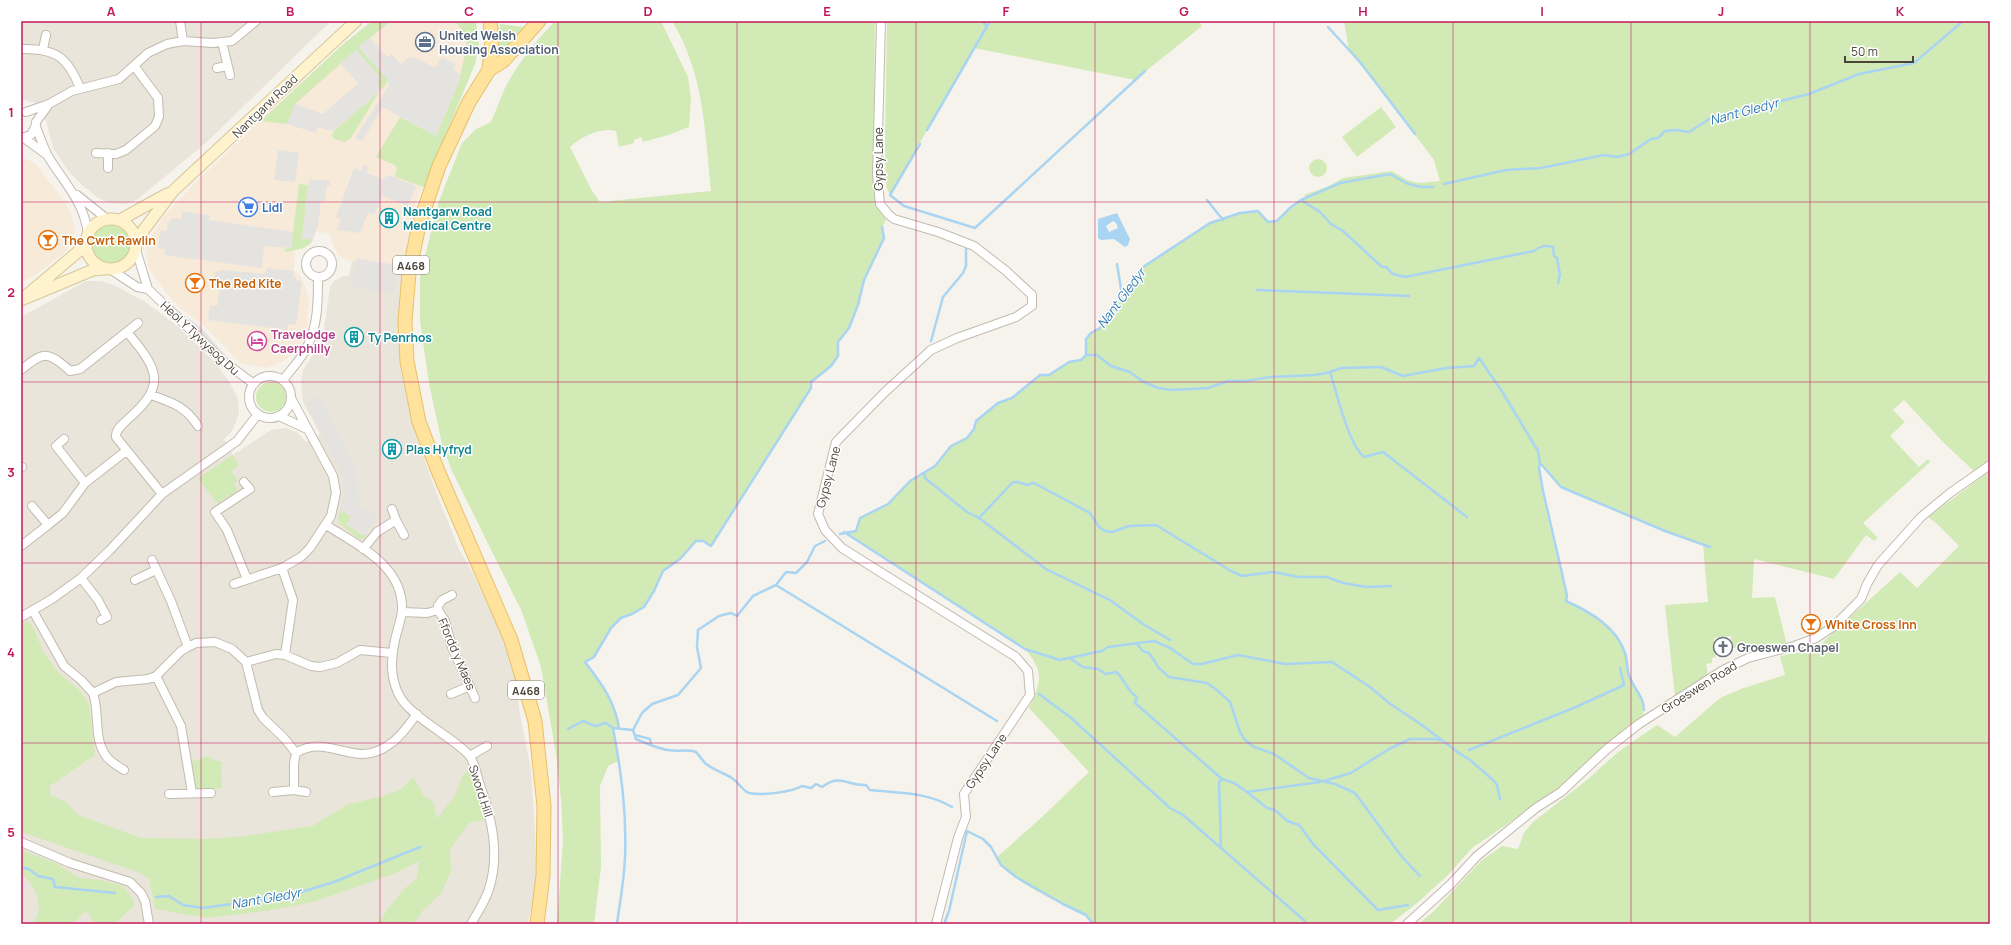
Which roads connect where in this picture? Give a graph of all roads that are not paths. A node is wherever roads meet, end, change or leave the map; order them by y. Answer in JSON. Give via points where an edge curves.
{"nodes":[{"id":1,"x":180,"y":21,"type":"edge"},
{"id":2,"x":256,"y":21,"type":"edge"},
{"id":3,"x":356,"y":21,"type":"edge"},
{"id":4,"x":490,"y":21,"type":"edge"},
{"id":5,"x":539,"y":21,"type":"edge"},
{"id":6,"x":881,"y":21,"type":"edge"},
{"id":7,"x":46,"y":36,"type":"dead end"},
{"id":8,"x":183,"y":41,"type":"junction"},
{"id":9,"x":222,"y":42,"type":"junction"},
{"id":10,"x":24,"y":49,"type":"dead end"},
{"id":11,"x":43,"y":49,"type":"junction"},
{"id":12,"x":227,"y":66,"type":"junction"},
{"id":13,"x":134,"y":67,"type":"junction"},
{"id":14,"x":217,"y":68,"type":"dead end"},
{"id":15,"x":489,"y":70,"type":"junction"},
{"id":16,"x":230,"y":75,"type":"dead end"},
{"id":17,"x":80,"y":88,"type":"junction"},
{"id":18,"x":49,"y":104,"type":"junction"},
{"id":19,"x":23,"y":111,"type":"edge"},
{"id":20,"x":36,"y":125,"type":"junction"},
{"id":21,"x":23,"y":138,"type":"edge"},
{"id":22,"x":96,"y":153,"type":"dead end"},
{"id":23,"x":108,"y":154,"type":"junction"},
{"id":24,"x":49,"y":157,"type":"junction"},
{"id":25,"x":108,"y":168,"type":"dead end"},
{"id":26,"x":173,"y":191,"type":"junction"},
{"id":27,"x":74,"y":193,"type":"junction"},
{"id":28,"x":107,"y":219,"type":"junction"},
{"id":29,"x":120,"y":220,"type":"junction"},
{"id":30,"x":87,"y":240,"type":"junction"},
{"id":31,"x":136,"y":247,"type":"junction"},
{"id":32,"x":108,"y":269,"type":"junction"},
{"id":33,"x":318,"y":278,"type":"dead end"},
{"id":34,"x":148,"y":289,"type":"junction"},
{"id":35,"x":21,"y":300,"type":"edge"},
{"id":36,"x":138,"y":323,"type":"dead end"},
{"id":37,"x":128,"y":332,"type":"junction"},
{"id":38,"x":21,"y":370,"type":"edge"},
{"id":39,"x":282,"y":380,"type":"junction"},
{"id":40,"x":254,"y":384,"type":"junction"},
{"id":41,"x":151,"y":395,"type":"junction"},
{"id":42,"x":291,"y":398,"type":"junction"},
{"id":43,"x":258,"y":414,"type":"junction"},
{"id":44,"x":279,"y":416,"type":"junction"},
{"id":45,"x":198,"y":426,"type":"dead end"},
{"id":46,"x":307,"y":429,"type":"junction"},
{"id":47,"x":64,"y":439,"type":"dead end"},
{"id":48,"x":126,"y":451,"type":"junction"},
{"id":49,"x":1990,"y":465,"type":"edge"},
{"id":50,"x":244,"y":482,"type":"dead end"},
{"id":51,"x":85,"y":484,"type":"junction"},
{"id":52,"x":162,"y":494,"type":"junction"},
{"id":53,"x":32,"y":506,"type":"dead end"},
{"id":54,"x":392,"y":509,"type":"dead end"},
{"id":55,"x":396,"y":520,"type":"junction"},
{"id":56,"x":48,"y":525,"type":"junction"},
{"id":57,"x":326,"y":525,"type":"junction"},
{"id":58,"x":404,"y":535,"type":"dead end"},
{"id":59,"x":21,"y":546,"type":"edge"},
{"id":60,"x":363,"y":549,"type":"junction"},
{"id":61,"x":152,"y":560,"type":"dead end"},
{"id":62,"x":282,"y":568,"type":"junction"},
{"id":63,"x":156,"y":570,"type":"junction"},
{"id":64,"x":81,"y":578,"type":"junction"},
{"id":65,"x":247,"y":579,"type":"junction"},
{"id":66,"x":136,"y":580,"type":"dead end"},
{"id":67,"x":234,"y":584,"type":"dead end"},
{"id":68,"x":452,"y":595,"type":"dead end"},
{"id":69,"x":438,"y":610,"type":"junction"},
{"id":70,"x":33,"y":611,"type":"junction"},
{"id":71,"x":402,"y":612,"type":"junction"},
{"id":72,"x":21,"y":617,"type":"edge"},
{"id":73,"x":101,"y":620,"type":"dead end"},
{"id":74,"x":188,"y":647,"type":"junction"},
{"id":75,"x":392,"y":653,"type":"junction"},
{"id":76,"x":285,"y":655,"type":"junction"},
{"id":77,"x":246,"y":662,"type":"junction"},
{"id":78,"x":156,"y":676,"type":"junction"},
{"id":79,"x":470,"y":686,"type":"junction"},
{"id":80,"x":93,"y":692,"type":"junction"},
{"id":81,"x":451,"y":694,"type":"dead end"},
{"id":82,"x":475,"y":698,"type":"dead end"},
{"id":83,"x":417,"y":714,"type":"junction"},
{"id":84,"x":487,"y":746,"type":"dead end"},
{"id":85,"x":296,"y":753,"type":"junction"},
{"id":86,"x":470,"y":756,"type":"junction"},
{"id":87,"x":124,"y":770,"type":"dead end"},
{"id":88,"x":294,"y":790,"type":"junction"},
{"id":89,"x":272,"y":792,"type":"dead end"},
{"id":90,"x":306,"y":792,"type":"dead end"},
{"id":91,"x":192,"y":793,"type":"junction"},
{"id":92,"x":168,"y":794,"type":"dead end"},
{"id":93,"x":210,"y":794,"type":"dead end"},
{"id":94,"x":21,"y":842,"type":"edge"},
{"id":95,"x":149,"y":924,"type":"edge"},
{"id":96,"x":471,"y":924,"type":"edge"},
{"id":97,"x":537,"y":924,"type":"edge"},
{"id":98,"x":936,"y":924,"type":"edge"},
{"id":99,"x":1407,"y":924,"type":"edge"}],
"edges":[{"from":1,"to":8,"type":"street"},
{"from":2,"to":9,"type":"street","via":[[232,41]]},
{"from":3,"to":26,"type":"main road","name":"Nantgarw Road"},
{"from":4,"to":15,"type":"main road","number":"A468","via":[[492,40]]},
{"from":5,"to":15,"type":"main road","number":"A468","via":[[503,61]]},
{"from":6,"to":98,"type":"street","name":"Gypsy Lane","via":[[877,174],[880,204],[894,219],[974,246],[1032,295],[1032,306],[1016,317],[931,350],[836,442],[818,514],[825,530],[842,548],[1016,657],[1028,670],[1030,694],[964,794],[966,817],[958,838]]},
{"from":7,"to":11,"type":"street"},
{"from":8,"to":9,"type":"street"},
{"from":8,"to":13,"type":"street","via":[[167,44],[148,53]]},
{"from":9,"to":12,"type":"street"},
{"from":10,"to":11,"type":"street"},
{"from":11,"to":17,"type":"street","via":[[63,60],[75,75]]},
{"from":12,"to":14,"type":"street"},
{"from":12,"to":16,"type":"street"},
{"from":13,"to":17,"type":"street","via":[[119,79]]},
{"from":13,"to":23,"type":"street","via":[[158,98],[159,117],[155,126],[126,150]]},
{"from":15,"to":97,"type":"main road","number":"A468","via":[[469,102],[439,166],[420,225],[409,273],[405,322],[407,361],[419,422],[511,640],[535,721],[544,806],[543,875]]},
{"from":17,"to":18,"type":"street"},
{"from":18,"to":19,"type":"street"},
{"from":18,"to":20,"type":"street"},
{"from":19,"to":20,"type":"street","via":[[33,116]]},
{"from":20,"to":21,"type":"street","via":[[31,136]]},
{"from":20,"to":24,"type":"street"},
{"from":21,"to":24,"type":"street"},
{"from":22,"to":23,"type":"street"},
{"from":23,"to":25,"type":"street"},
{"from":24,"to":27,"type":"street"},
{"from":26,"to":29,"type":"main road","name":"Nantgarw Road"},
{"from":26,"to":31,"type":"main road","name":"Nantgarw Road","via":[[143,231]]},
{"from":27,"to":28,"type":"street"},
{"from":27,"to":30,"type":"street","via":[[86,222]]},
{"from":28,"to":29,"type":"main road"},
{"from":28,"to":30,"type":"main road","via":[[92,227]]},
{"from":29,"to":31,"type":"main road","via":[[132,229]]},
{"from":30,"to":32,"type":"main road","via":[[91,260],[97,266]]},
{"from":30,"to":35,"type":"main road"},
{"from":31,"to":32,"type":"main road","via":[[130,262],[123,267]]},
{"from":31,"to":34,"type":"street","name":"Heol Y Tywysog Du"},
{"from":32,"to":34,"type":"street","name":"Heol Y Tywysog Du","via":[[137,287]]},
{"from":32,"to":35,"type":"main road","via":[[93,270]]},
{"from":33,"to":39,"type":"street","via":[[312,337],[305,352]]},
{"from":34,"to":40,"type":"street","name":"Heol Y Tywysog Du","via":[[223,361]]},
{"from":36,"to":37,"type":"street"},
{"from":37,"to":38,"type":"street","via":[[80,370],[70,371],[58,359],[45,355],[36,358]]},
{"from":37,"to":41,"type":"street","via":[[151,363],[154,378]]},
{"from":39,"to":40,"type":"street","via":[[270,376],[259,379]]},
{"from":39,"to":42,"type":"street","via":[[288,386]]},
{"from":40,"to":43,"type":"street","via":[[249,397],[253,409]]},
{"from":41,"to":45,"type":"street","via":[[179,405],[192,416]]},
{"from":41,"to":48,"type":"street","via":[[116,434],[118,442]]},
{"from":42,"to":44,"type":"street","via":[[288,408]]},
{"from":42,"to":46,"type":"street"},
{"from":43,"to":44,"type":"street","via":[[267,418]]},
{"from":43,"to":52,"type":"street","via":[[237,441]]},
{"from":44,"to":46,"type":"street"},
{"from":46,"to":57,"type":"street","via":[[335,484],[334,507]]},
{"from":47,"to":51,"type":"street","via":[[56,446]]},
{"from":48,"to":51,"type":"street"},
{"from":48,"to":52,"type":"street"},
{"from":49,"to":99,"type":"street","name":"Groeswen Road","via":[[1921,517],[1878,565],[1861,599],[1834,626],[1810,640],[1748,658],[1723,670],[1640,724],[1607,749],[1561,792],[1536,808],[1477,856]]},
{"from":50,"to":65,"type":"street","via":[[250,489],[213,509],[227,530]]},
{"from":51,"to":56,"type":"street","via":[[62,513]]},
{"from":52,"to":64,"type":"street"},
{"from":53,"to":56,"type":"street"},
{"from":54,"to":55,"type":"street"},
{"from":55,"to":58,"type":"street"},
{"from":55,"to":60,"type":"street","via":[[377,532]]},
{"from":56,"to":59,"type":"street"},
{"from":57,"to":60,"type":"street"},
{"from":57,"to":62,"type":"street","via":[[301,557]]},
{"from":60,"to":71,"type":"street","via":[[393,574],[400,590]]},
{"from":61,"to":63,"type":"street"},
{"from":62,"to":65,"type":"street"},
{"from":62,"to":76,"type":"street","via":[[293,600]]},
{"from":63,"to":66,"type":"street"},
{"from":63,"to":74,"type":"street"},
{"from":64,"to":70,"type":"street"},
{"from":64,"to":73,"type":"street","via":[[107,617]]},
{"from":65,"to":67,"type":"street"},
{"from":68,"to":69,"type":"street","name":"Ffordd y Maes","via":[[442,600]]},
{"from":69,"to":71,"type":"street","name":"Ffordd y Maes","via":[[427,613]]},
{"from":69,"to":79,"type":"street","name":"Ffordd y Maes","via":[[445,621],[452,647]]},
{"from":70,"to":72,"type":"street"},
{"from":70,"to":80,"type":"street","via":[[64,666]]},
{"from":71,"to":75,"type":"street"},
{"from":74,"to":77,"type":"street","via":[[196,643],[215,642],[232,649]]},
{"from":74,"to":78,"type":"street"},
{"from":75,"to":76,"type":"street","via":[[360,650],[338,663],[320,667]]},
{"from":75,"to":83,"type":"street","name":"Sword Hill","via":[[392,676],[395,686],[405,703]]},
{"from":76,"to":77,"type":"street","via":[[270,655]]},
{"from":77,"to":85,"type":"street","via":[[258,710]]},
{"from":78,"to":80,"type":"street","via":[[116,682]]},
{"from":78,"to":91,"type":"street","via":[[181,726]]},
{"from":79,"to":81,"type":"street"},
{"from":79,"to":82,"type":"street","name":"Ffordd y Maes"},
{"from":80,"to":87,"type":"street","via":[[98,714],[99,740],[107,758]]},
{"from":83,"to":85,"type":"street","via":[[392,744],[376,752],[358,755],[320,746],[309,747]]},
{"from":83,"to":86,"type":"street","name":"Sword Hill"},
{"from":84,"to":86,"type":"street"},
{"from":85,"to":88,"type":"street"},
{"from":86,"to":96,"type":"street","name":"Sword Hill","via":[[491,821],[494,853],[489,890]]},
{"from":88,"to":89,"type":"street"},
{"from":88,"to":90,"type":"street"},
{"from":91,"to":92,"type":"street"},
{"from":91,"to":93,"type":"street"},
{"from":94,"to":95,"type":"street","via":[[70,863],[130,882],[145,901]]}]}
